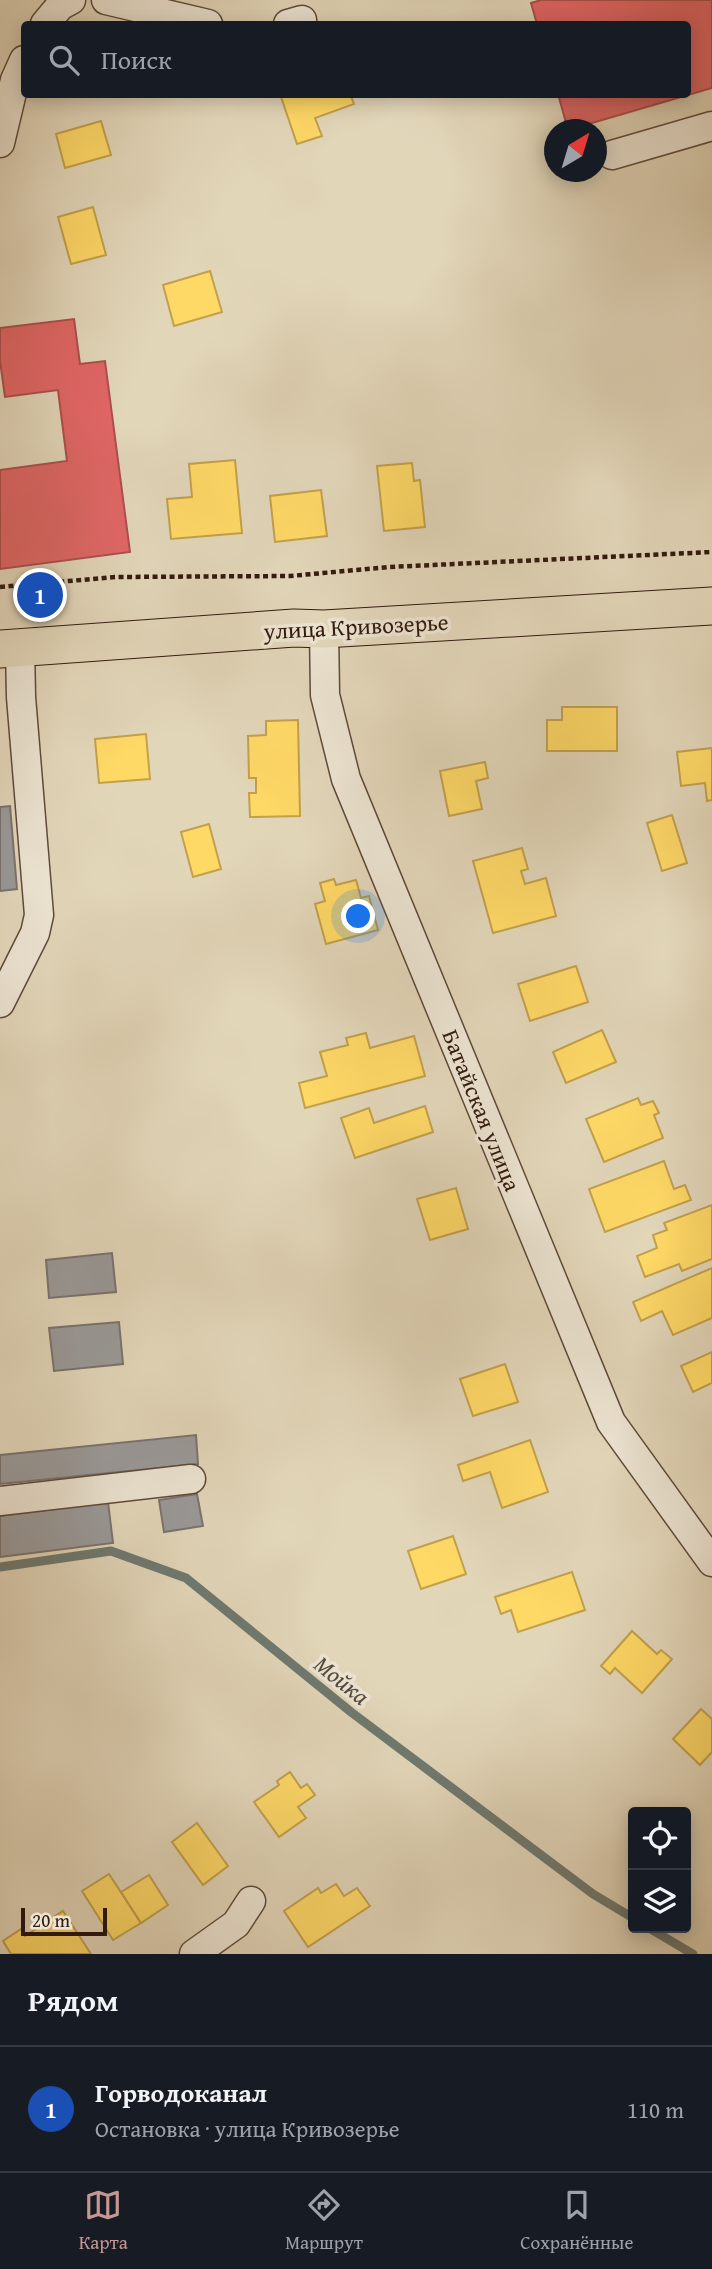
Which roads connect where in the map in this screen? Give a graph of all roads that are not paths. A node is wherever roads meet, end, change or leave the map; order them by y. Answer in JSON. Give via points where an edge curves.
{"nodes":[{"id":1,"x":71,"y":0,"type":"edge"},
{"id":2,"x":106,"y":0,"type":"edge"},
{"id":3,"x":48,"y":21,"type":"edge"},
{"id":4,"x":195,"y":21,"type":"edge"},
{"id":5,"x":21,"y":67,"type":"edge"},
{"id":6,"x":712,"y":126,"type":"edge"},
{"id":7,"x":0,"y":143,"type":"edge"},
{"id":8,"x":612,"y":155,"type":"dead end"},
{"id":9,"x":712,"y":606,"type":"edge"},
{"id":10,"x":324,"y":629,"type":"junction"},
{"id":11,"x":10,"y":648,"type":"edge"},
{"id":12,"x":0,"y":1003,"type":"edge"},
{"id":13,"x":191,"y":1479,"type":"dead end"},
{"id":14,"x":0,"y":1501,"type":"edge"},
{"id":15,"x":712,"y":1562,"type":"edge"},
{"id":16,"x":251,"y":1901,"type":"dead end"},
{"id":17,"x":194,"y":1954,"type":"edge"}],
"edges":[{"from":1,"to":3,"type":"street"},
{"from":2,"to":4,"type":"street"},
{"from":5,"to":7,"type":"street"},
{"from":6,"to":8,"type":"street"},
{"from":9,"to":10,"type":"main road","name":"улица Кривозерье"},
{"from":10,"to":11,"type":"main road","name":"улица Кривозерье"},
{"from":10,"to":15,"type":"street","name":"Батайская улица","via":[[325,695],[346,779],[611,1422]]},
{"from":11,"to":12,"type":"street","via":[[21,697],[38,915],[35,933]]},
{"from":13,"to":14,"type":"street"},
{"from":16,"to":17,"type":"street","via":[[236,1924]]}]}
